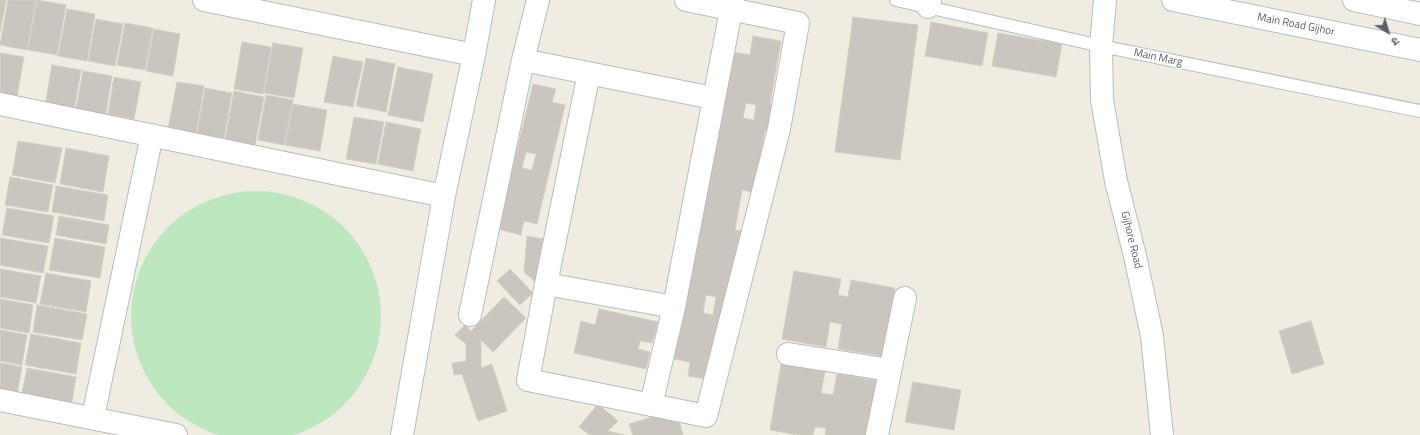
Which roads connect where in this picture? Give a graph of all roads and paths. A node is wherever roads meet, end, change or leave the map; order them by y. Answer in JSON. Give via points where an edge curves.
{"nodes":[{"id":1,"x":204,"y":0,"type":"edge"},
{"id":2,"x":484,"y":0,"type":"edge"},
{"id":3,"x":538,"y":0,"type":"edge"},
{"id":4,"x":686,"y":0,"type":"edge"},
{"id":5,"x":896,"y":0,"type":"edge"},
{"id":6,"x":1105,"y":0,"type":"edge"},
{"id":7,"x":1173,"y":0,"type":"edge"},
{"id":8,"x":1354,"y":0,"type":"edge"},
{"id":9,"x":929,"y":4,"type":"edge"},
{"id":10,"x":732,"y":5,"type":"edge"},
{"id":11,"x":1420,"y":14,"type":"edge"},
{"id":12,"x":1101,"y":46,"type":"junction"},
{"id":13,"x":1420,"y":50,"type":"edge"},
{"id":14,"x":474,"y":54,"type":"junction"},
{"id":15,"x":523,"y":60,"type":"junction"},
{"id":16,"x":589,"y":73,"type":"junction"},
{"id":17,"x":713,"y":98,"type":"junction"},
{"id":18,"x":0,"y":104,"type":"edge"},
{"id":19,"x":1420,"y":111,"type":"edge"},
{"id":20,"x":152,"y":135,"type":"junction"},
{"id":21,"x":444,"y":196,"type":"junction"},
{"id":22,"x":546,"y":284,"type":"junction"},
{"id":23,"x":905,"y":298,"type":"dead end"},
{"id":24,"x":674,"y":307,"type":"junction"},
{"id":25,"x":470,"y":315,"type":"dead end"},
{"id":26,"x":788,"y":354,"type":"dead end"},
{"id":27,"x":890,"y":370,"type":"junction"},
{"id":28,"x":0,"y":400,"type":"edge"},
{"id":29,"x":651,"y":405,"type":"junction"},
{"id":30,"x":93,"y":417,"type":"junction"},
{"id":31,"x":176,"y":435,"type":"edge"},
{"id":32,"x":402,"y":435,"type":"edge"},
{"id":33,"x":877,"y":435,"type":"edge"},
{"id":34,"x":1162,"y":435,"type":"edge"}],
"edges":[{"from":1,"to":14,"type":"street"},
{"from":2,"to":14,"type":"street"},
{"from":3,"to":15,"type":"street"},
{"from":4,"to":10,"type":"street"},
{"from":5,"to":9,"type":"lane","name":"Main Marg"},
{"from":6,"to":12,"type":"street","name":"Gijhore Road"},
{"from":7,"to":13,"type":"street","name":"Main Road Gijhor"},
{"from":8,"to":11,"type":"street"},
{"from":9,"to":12,"type":"lane","name":"Main Marg"},
{"from":10,"to":17,"type":"street"},
{"from":10,"to":29,"type":"street","via":[[798,23],[779,130],[706,416]]},
{"from":12,"to":19,"type":"lane","name":"Main Marg"},
{"from":12,"to":34,"type":"street","name":"Gijhore Road","via":[[1102,100],[1116,181],[1152,336]]},
{"from":14,"to":21,"type":"street"},
{"from":15,"to":16,"type":"street"},
{"from":15,"to":25,"type":"street"},
{"from":16,"to":17,"type":"street"},
{"from":16,"to":22,"type":"street"},
{"from":17,"to":24,"type":"street"},
{"from":18,"to":20,"type":"street"},
{"from":20,"to":21,"type":"street"},
{"from":20,"to":30,"type":"street"},
{"from":21,"to":32,"type":"street"},
{"from":22,"to":24,"type":"street"},
{"from":22,"to":29,"type":"street","via":[[528,380]]},
{"from":23,"to":27,"type":"street"},
{"from":24,"to":29,"type":"street"},
{"from":26,"to":27,"type":"street"},
{"from":27,"to":33,"type":"street"},
{"from":28,"to":30,"type":"street"},
{"from":30,"to":31,"type":"street"}]}
